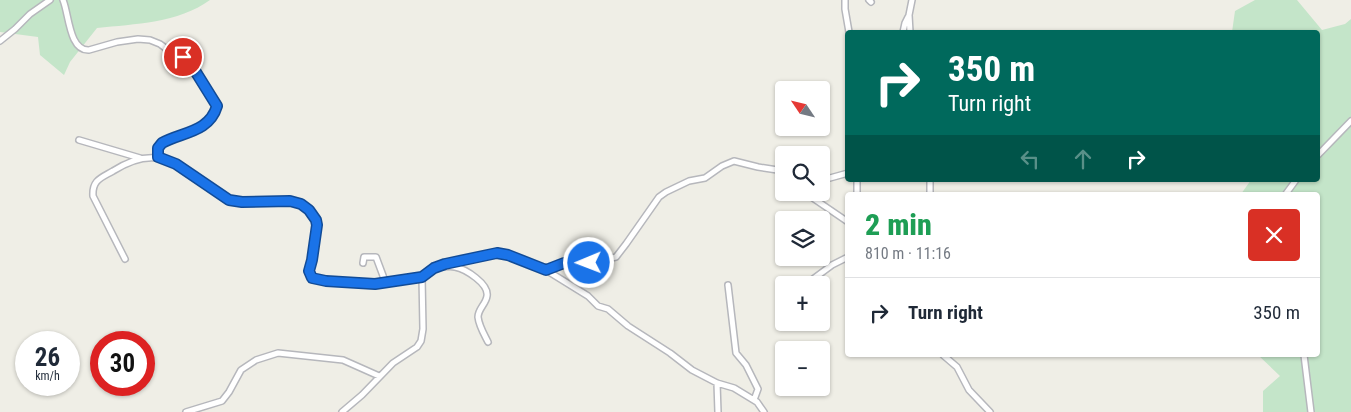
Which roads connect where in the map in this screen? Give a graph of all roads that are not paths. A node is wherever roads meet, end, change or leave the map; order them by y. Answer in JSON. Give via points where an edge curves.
{"nodes":[{"id":1,"x":50,"y":0,"type":"edge"},
{"id":2,"x":63,"y":0,"type":"edge"},
{"id":3,"x":845,"y":0,"type":"edge"},
{"id":4,"x":912,"y":0,"type":"edge"},
{"id":5,"x":909,"y":15,"type":"junction"},
{"id":6,"x":849,"y":30,"type":"edge"},
{"id":7,"x":903,"y":30,"type":"edge"},
{"id":8,"x":910,"y":30,"type":"edge"},
{"id":9,"x":0,"y":41,"type":"edge"},
{"id":10,"x":1351,"y":121,"type":"edge"},
{"id":11,"x":79,"y":140,"type":"dead end"},
{"id":12,"x":1320,"y":153,"type":"edge"},
{"id":13,"x":158,"y":157,"type":"junction"},
{"id":14,"x":140,"y":158,"type":"junction"},
{"id":15,"x":775,"y":170,"type":"edge"},
{"id":16,"x":845,"y":174,"type":"edge"},
{"id":17,"x":830,"y":178,"type":"edge"},
{"id":18,"x":817,"y":201,"type":"edge"},
{"id":19,"x":845,"y":220,"type":"edge"},
{"id":20,"x":845,"y":258,"type":"edge"},
{"id":21,"x":125,"y":259,"type":"dead end"},
{"id":22,"x":363,"y":263,"type":"dead end"},
{"id":23,"x":434,"y":268,"type":"junction"},
{"id":24,"x":546,"y":270,"type":"junction"},
{"id":25,"x":818,"y":276,"type":"edge"},
{"id":26,"x":422,"y":277,"type":"junction"},
{"id":27,"x":385,"y":281,"type":"junction"},
{"id":28,"x":728,"y":284,"type":"dead end"},
{"id":29,"x":488,"y":342,"type":"dead end"},
{"id":30,"x":945,"y":357,"type":"edge"},
{"id":31,"x":1304,"y":357,"type":"edge"},
{"id":32,"x":379,"y":376,"type":"junction"},
{"id":33,"x":717,"y":383,"type":"junction"},
{"id":34,"x":754,"y":400,"type":"junction"},
{"id":35,"x":186,"y":412,"type":"edge"},
{"id":36,"x":342,"y":412,"type":"edge"},
{"id":37,"x":718,"y":412,"type":"edge"},
{"id":38,"x":764,"y":412,"type":"edge"},
{"id":39,"x":990,"y":412,"type":"edge"},
{"id":40,"x":1310,"y":412,"type":"edge"}],
"edges":[{"from":1,"to":9,"type":"street"},
{"from":2,"to":13,"type":"street","via":[[73,38],[80,48],[85,51],[138,39],[160,44],[189,61],[216,103],[215,111],[206,123],[162,143]]},
{"from":3,"to":6,"type":"street"},
{"from":4,"to":5,"type":"street"},
{"from":5,"to":7,"type":"street"},
{"from":5,"to":8,"type":"street"},
{"from":10,"to":12,"type":"street"},
{"from":11,"to":14,"type":"street"},
{"from":13,"to":14,"type":"street"},
{"from":13,"to":27,"type":"street","via":[[176,164],[229,200],[290,201],[309,210],[317,225],[309,271],[312,278],[375,284]]},
{"from":14,"to":21,"type":"street","via":[[127,162],[96,182],[93,188],[93,196]]},
{"from":15,"to":24,"type":"street","via":[[738,161],[705,178],[689,180],[659,197],[613,258],[580,265],[564,263]]},
{"from":16,"to":17,"type":"street"},
{"from":18,"to":19,"type":"street"},
{"from":20,"to":25,"type":"street"},
{"from":22,"to":27,"type":"street","via":[[364,257],[376,257]]},
{"from":23,"to":24,"type":"street","via":[[497,253]]},
{"from":23,"to":26,"type":"street"},
{"from":23,"to":29,"type":"street","via":[[455,267],[486,286],[487,298],[478,315]]},
{"from":24,"to":33,"type":"street","via":[[588,296],[598,306],[608,309],[692,370]]},
{"from":26,"to":27,"type":"street"},
{"from":26,"to":32,"type":"street","via":[[421,341]]},
{"from":28,"to":34,"type":"street","via":[[736,353],[758,389]]},
{"from":30,"to":39,"type":"street","via":[[957,367],[969,390]]},
{"from":31,"to":40,"type":"street"},
{"from":32,"to":35,"type":"street","via":[[343,360],[278,353],[256,360],[241,370],[222,401]]},
{"from":32,"to":36,"type":"street"},
{"from":33,"to":34,"type":"street","via":[[734,388]]},
{"from":33,"to":37,"type":"street"},
{"from":34,"to":38,"type":"street"}]}
